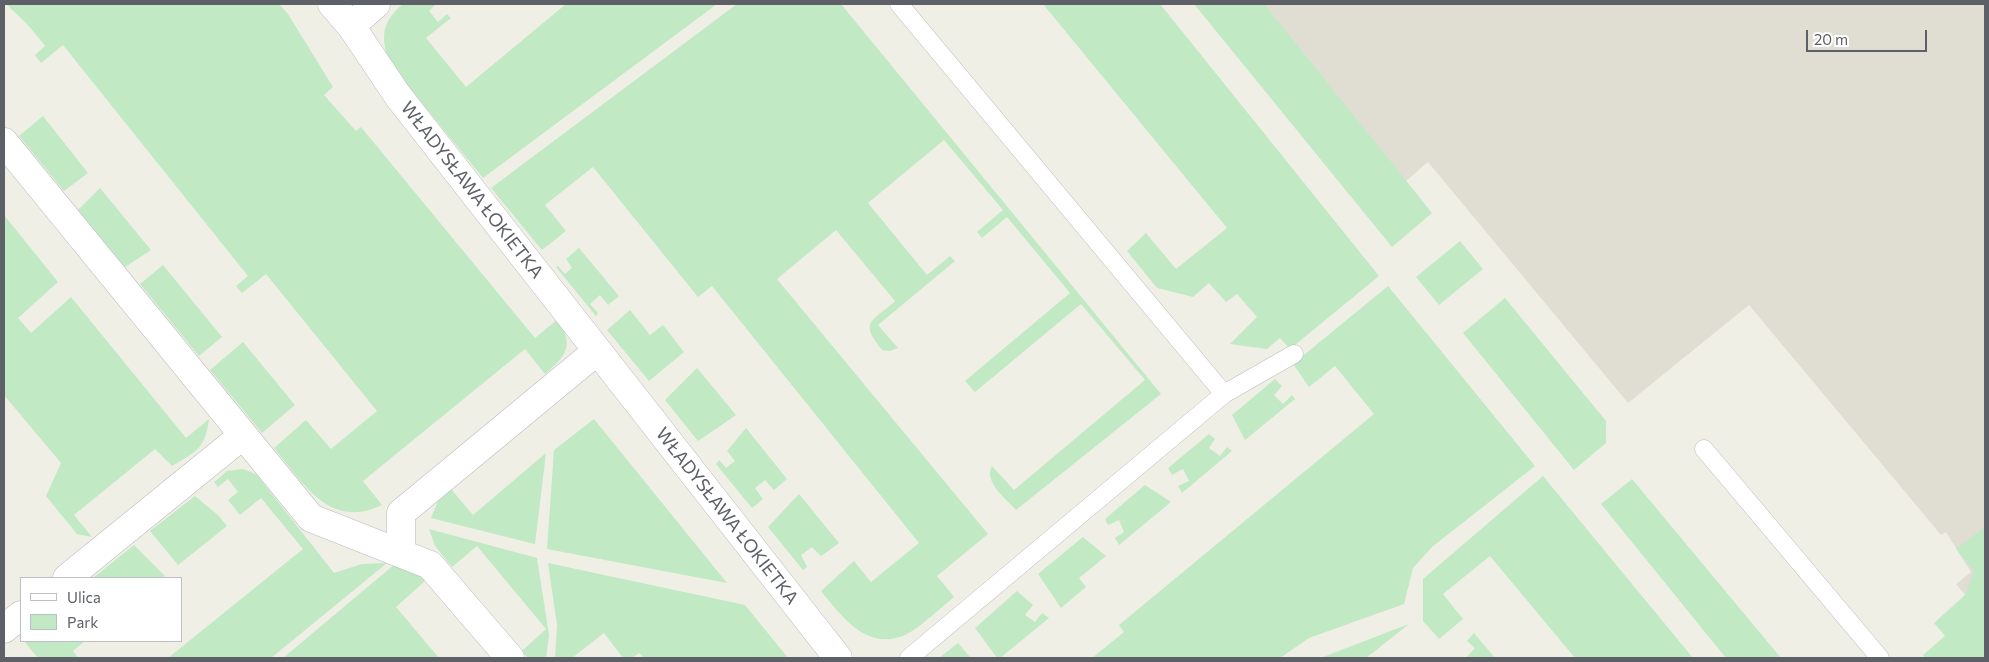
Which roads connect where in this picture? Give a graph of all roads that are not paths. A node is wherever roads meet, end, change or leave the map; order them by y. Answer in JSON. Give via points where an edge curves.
{"nodes":[{"id":1,"x":332,"y":4,"type":"edge"},
{"id":2,"x":376,"y":4,"type":"edge"},
{"id":3,"x":899,"y":4,"type":"edge"},
{"id":4,"x":350,"y":26,"type":"junction"},
{"id":5,"x":4,"y":142,"type":"edge"},
{"id":6,"x":597,"y":351,"type":"junction"},
{"id":7,"x":1294,"y":354,"type":"dead end"},
{"id":8,"x":1224,"y":394,"type":"junction"},
{"id":9,"x":242,"y":436,"type":"junction"},
{"id":10,"x":1704,"y":449,"type":"dead end"},
{"id":11,"x":401,"y":554,"type":"junction"},
{"id":12,"x":67,"y":577,"type":"edge"},
{"id":13,"x":20,"y":616,"type":"edge"},
{"id":14,"x":4,"y":629,"type":"edge"},
{"id":15,"x":510,"y":658,"type":"edge"},
{"id":16,"x":838,"y":658,"type":"edge"},
{"id":17,"x":909,"y":658,"type":"edge"},
{"id":18,"x":1880,"y":658,"type":"edge"}],
"edges":[{"from":1,"to":4,"type":"street","name":"WŁADYSŁAWA ŁOKIETKA"},
{"from":2,"to":4,"type":"street"},
{"from":3,"to":8,"type":"lane"},
{"from":4,"to":6,"type":"street","name":"WŁADYSŁAWA ŁOKIETKA","via":[[398,96]]},
{"from":5,"to":9,"type":"street"},
{"from":6,"to":11,"type":"street","via":[[401,513]]},
{"from":6,"to":16,"type":"street","name":"WŁADYSŁAWA ŁOKIETKA"},
{"from":7,"to":8,"type":"lane"},
{"from":8,"to":17,"type":"lane"},
{"from":9,"to":11,"type":"street","via":[[311,518]]},
{"from":9,"to":12,"type":"street"},
{"from":10,"to":18,"type":"lane"},
{"from":11,"to":15,"type":"street","via":[[430,564]]},
{"from":13,"to":14,"type":"street"}]}
